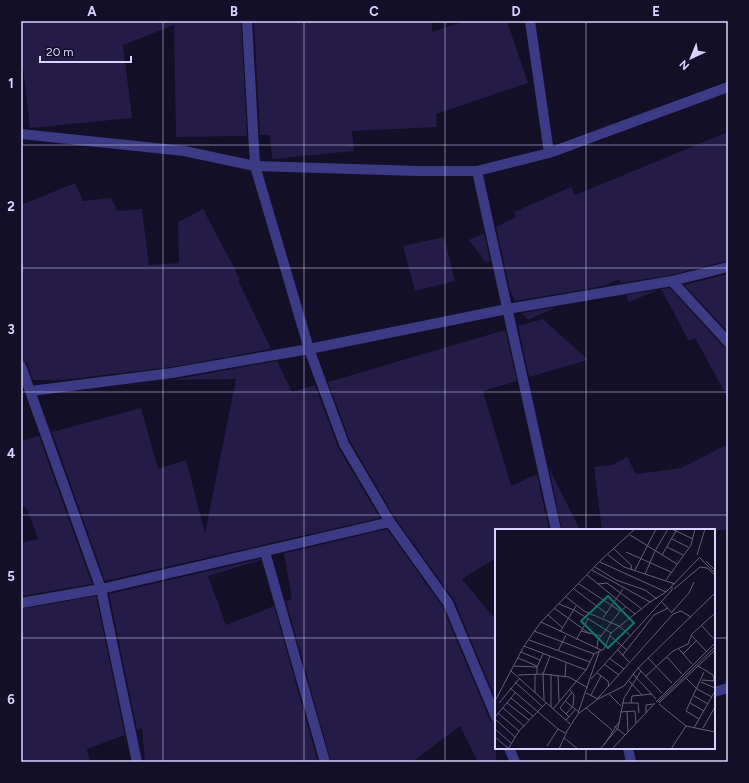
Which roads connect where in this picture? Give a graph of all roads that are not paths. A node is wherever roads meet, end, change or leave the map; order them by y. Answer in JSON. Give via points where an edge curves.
{"nodes":[{"id":1,"x":247,"y":21,"type":"edge"},
{"id":2,"x":530,"y":21,"type":"edge"},
{"id":3,"x":728,"y":87,"type":"edge"},
{"id":4,"x":21,"y":134,"type":"edge"},
{"id":5,"x":549,"y":153,"type":"junction"},
{"id":6,"x":255,"y":166,"type":"junction"},
{"id":7,"x":477,"y":171,"type":"junction"},
{"id":8,"x":728,"y":267,"type":"edge"},
{"id":9,"x":672,"y":281,"type":"junction"},
{"id":10,"x":507,"y":309,"type":"junction"},
{"id":11,"x":728,"y":342,"type":"edge"},
{"id":12,"x":309,"y":349,"type":"junction"},
{"id":13,"x":21,"y":366,"type":"edge"},
{"id":14,"x":31,"y":391,"type":"junction"},
{"id":15,"x":390,"y":522,"type":"junction"},
{"id":16,"x":556,"y":529,"type":"edge"},
{"id":17,"x":265,"y":552,"type":"junction"},
{"id":18,"x":101,"y":589,"type":"junction"},
{"id":19,"x":21,"y":603,"type":"edge"},
{"id":20,"x":728,"y":688,"type":"edge"},
{"id":21,"x":715,"y":692,"type":"edge"},
{"id":22,"x":495,"y":715,"type":"edge"},
{"id":23,"x":509,"y":749,"type":"edge"},
{"id":24,"x":628,"y":749,"type":"edge"},
{"id":25,"x":137,"y":762,"type":"edge"},
{"id":26,"x":325,"y":762,"type":"edge"},
{"id":27,"x":515,"y":762,"type":"edge"},
{"id":28,"x":631,"y":762,"type":"edge"}],
"edges":[{"from":1,"to":6,"type":"street"},
{"from":2,"to":5,"type":"street"},
{"from":3,"to":5,"type":"street"},
{"from":4,"to":6,"type":"street","via":[[184,151]]},
{"from":5,"to":7,"type":"street"},
{"from":6,"to":7,"type":"street","via":[[418,172]]},
{"from":6,"to":12,"type":"street"},
{"from":7,"to":10,"type":"street"},
{"from":8,"to":9,"type":"street"},
{"from":9,"to":10,"type":"street"},
{"from":9,"to":11,"type":"street"},
{"from":10,"to":12,"type":"street"},
{"from":10,"to":16,"type":"street"},
{"from":12,"to":14,"type":"street","via":[[172,373]]},
{"from":12,"to":15,"type":"street","via":[[344,444]]},
{"from":13,"to":14,"type":"street"},
{"from":14,"to":18,"type":"street"},
{"from":15,"to":17,"type":"street"},
{"from":15,"to":22,"type":"street","via":[[448,603]]},
{"from":17,"to":18,"type":"street"},
{"from":17,"to":26,"type":"street"},
{"from":18,"to":19,"type":"street"},
{"from":18,"to":25,"type":"street"},
{"from":20,"to":21,"type":"street"},
{"from":23,"to":27,"type":"street"},
{"from":24,"to":28,"type":"street"}]}
